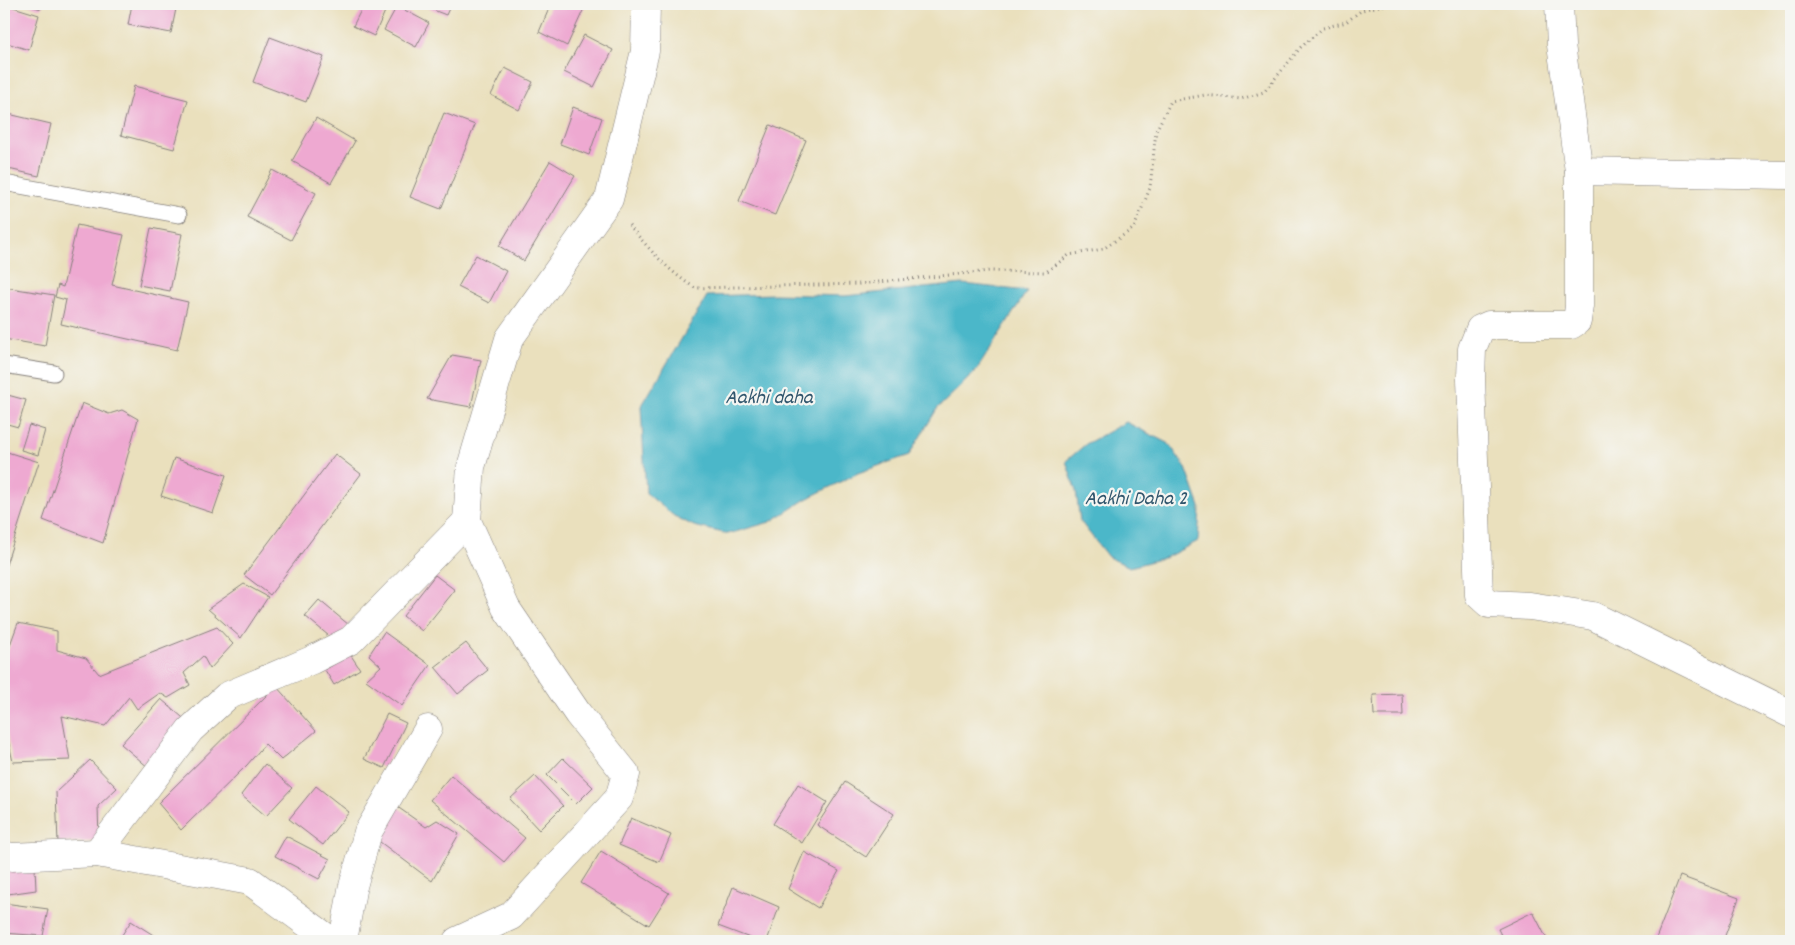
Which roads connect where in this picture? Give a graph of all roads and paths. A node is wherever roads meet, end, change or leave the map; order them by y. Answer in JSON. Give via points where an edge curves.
{"nodes":[{"id":1,"x":646,"y":4,"type":"edge"},
{"id":2,"x":1388,"y":4,"type":"edge"},
{"id":3,"x":1559,"y":4,"type":"edge"},
{"id":4,"x":1579,"y":171,"type":"junction"},
{"id":5,"x":1791,"y":175,"type":"edge"},
{"id":6,"x":4,"y":183,"type":"edge"},
{"id":7,"x":608,"y":199,"type":"junction"},
{"id":8,"x":179,"y":215,"type":"dead end"},
{"id":9,"x":4,"y":365,"type":"edge"},
{"id":10,"x":54,"y":373,"type":"dead end"},
{"id":11,"x":467,"y":522,"type":"junction"},
{"id":12,"x":1791,"y":714,"type":"edge"},
{"id":13,"x":428,"y":729,"type":"dead end"},
{"id":14,"x":97,"y":853,"type":"junction"},
{"id":15,"x":4,"y":855,"type":"edge"},
{"id":16,"x":331,"y":941,"type":"edge"},
{"id":17,"x":343,"y":941,"type":"edge"},
{"id":18,"x":456,"y":941,"type":"edge"}],
"edges":[{"from":1,"to":7,"type":"street","via":[[645,51]]},
{"from":2,"to":7,"type":"path","via":[[1362,10],[1346,22],[1322,28],[1301,47],[1264,92],[1241,99],[1206,95],[1171,101],[1156,131],[1150,188],[1134,228],[1103,249],[1069,255],[1046,272],[990,272],[859,284],[695,288],[649,250]]},
{"from":3,"to":4,"type":"street","via":[[1560,45]]},
{"from":4,"to":5,"type":"street"},
{"from":4,"to":12,"type":"street","via":[[1577,321],[1571,325],[1488,325],[1480,329],[1472,349],[1479,595],[1489,604],[1530,606],[1593,616]]},
{"from":6,"to":8,"type":"lane"},
{"from":7,"to":11,"type":"street","via":[[509,339],[471,467]]},
{"from":9,"to":10,"type":"lane"},
{"from":11,"to":14,"type":"street","via":[[351,640],[227,696],[190,730]]},
{"from":11,"to":18,"type":"street","via":[[506,608],[578,714],[626,774],[619,798],[511,916]]},
{"from":13,"to":17,"type":"street","via":[[368,832],[352,890]]},
{"from":14,"to":15,"type":"street"},
{"from":14,"to":16,"type":"street","via":[[250,881]]}]}
